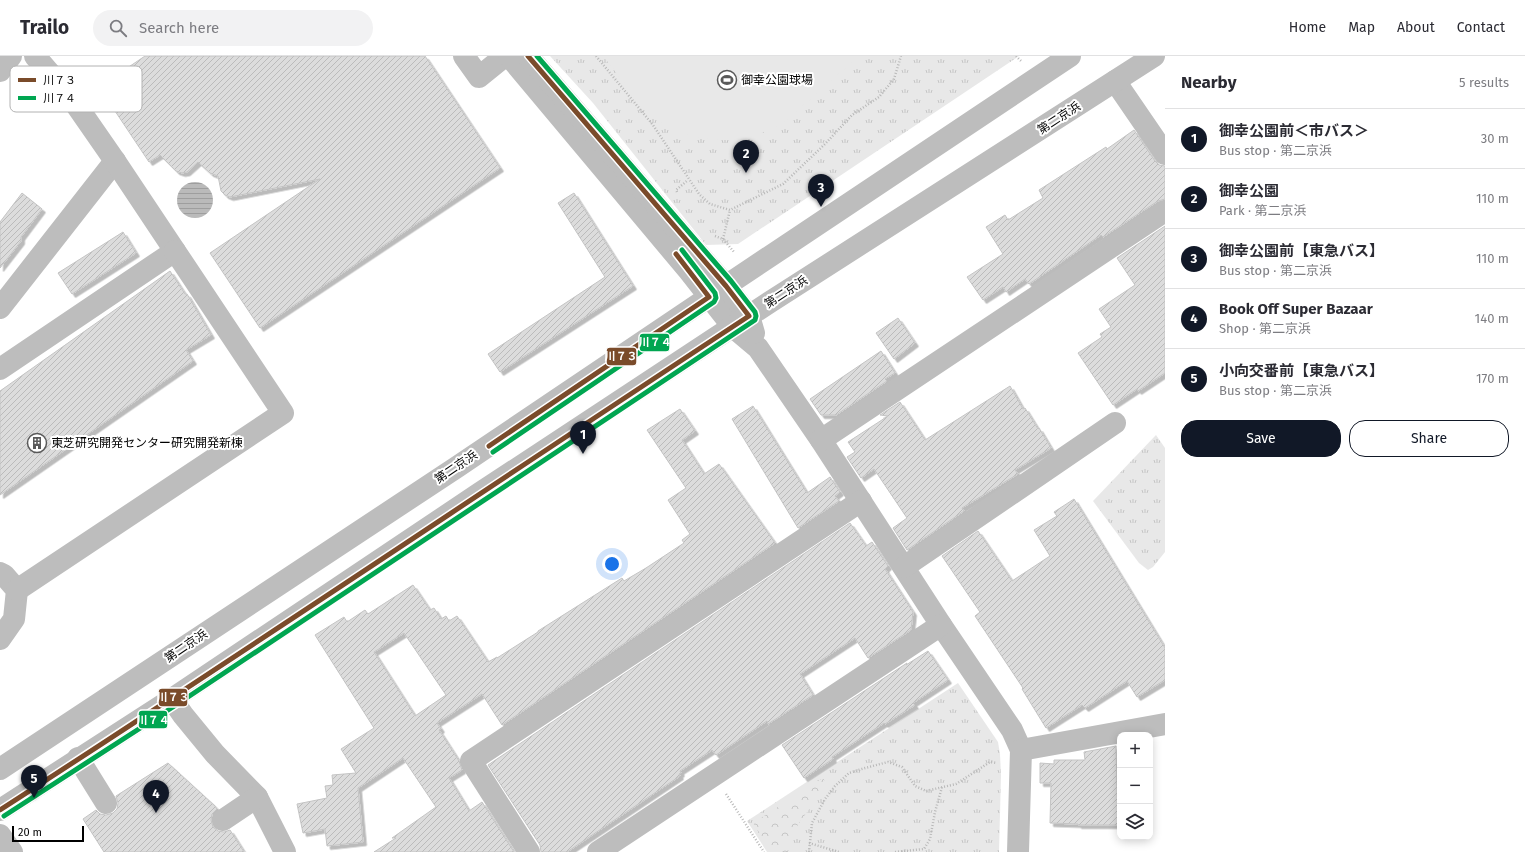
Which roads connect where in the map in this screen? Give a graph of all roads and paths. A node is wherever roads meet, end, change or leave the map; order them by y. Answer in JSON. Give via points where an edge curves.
{"nodes":[{"id":1,"x":11,"y":56,"type":"edge"},
{"id":2,"x":35,"y":56,"type":"edge"},
{"id":3,"x":464,"y":56,"type":"edge"},
{"id":4,"x":505,"y":56,"type":"edge"},
{"id":5,"x":509,"y":56,"type":"edge"},
{"id":6,"x":528,"y":56,"type":"edge"},
{"id":7,"x":596,"y":56,"type":"edge"},
{"id":8,"x":901,"y":56,"type":"edge"},
{"id":9,"x":1070,"y":56,"type":"edge"},
{"id":10,"x":1154,"y":56,"type":"edge"},
{"id":11,"x":44,"y":66,"type":"edge"},
{"id":12,"x":0,"y":70,"type":"edge"},
{"id":13,"x":1115,"y":82,"type":"junction"},
{"id":14,"x":81,"y":112,"type":"edge"},
{"id":15,"x":1165,"y":154,"type":"edge"},
{"id":16,"x":115,"y":161,"type":"junction"},
{"id":17,"x":688,"y":180,"type":"junction"},
{"id":18,"x":681,"y":196,"type":"dead end"},
{"id":19,"x":730,"y":210,"type":"junction"},
{"id":20,"x":1165,"y":211,"type":"edge"},
{"id":21,"x":713,"y":235,"type":"dead end"},
{"id":22,"x":723,"y":238,"type":"junction"},
{"id":23,"x":175,"y":250,"type":"junction"},
{"id":24,"x":736,"y":254,"type":"dead end"},
{"id":25,"x":717,"y":291,"type":"junction"},
{"id":26,"x":0,"y":308,"type":"edge"},
{"id":27,"x":741,"y":322,"type":"junction"},
{"id":28,"x":0,"y":369,"type":"edge"},
{"id":29,"x":1115,"y":423,"type":"dead end"},
{"id":30,"x":821,"y":440,"type":"junction"},
{"id":31,"x":861,"y":501,"type":"junction"},
{"id":32,"x":904,"y":567,"type":"junction"},
{"id":33,"x":0,"y":573,"type":"edge"},
{"id":34,"x":16,"y":590,"type":"junction"},
{"id":35,"x":941,"y":625,"type":"junction"},
{"id":36,"x":0,"y":639,"type":"edge"},
{"id":37,"x":172,"y":699,"type":"junction"},
{"id":38,"x":1165,"y":724,"type":"edge"},
{"id":39,"x":1021,"y":750,"type":"junction"},
{"id":40,"x":78,"y":758,"type":"junction"},
{"id":41,"x":998,"y":763,"type":"dead end"},
{"id":42,"x":0,"y":769,"type":"edge"},
{"id":43,"x":942,"y":787,"type":"junction"},
{"id":44,"x":722,"y":789,"type":"dead end"},
{"id":45,"x":257,"y":797,"type":"junction"},
{"id":46,"x":106,"y":803,"type":"dead end"},
{"id":47,"x":0,"y":810,"type":"edge"},
{"id":48,"x":224,"y":820,"type":"dead end"},
{"id":49,"x":0,"y":835,"type":"edge"},
{"id":50,"x":809,"y":843,"type":"junction"},
{"id":51,"x":924,"y":851,"type":"edge"},
{"id":52,"x":12,"y":852,"type":"edge"},
{"id":53,"x":286,"y":852,"type":"edge"},
{"id":54,"x":529,"y":852,"type":"edge"},
{"id":55,"x":598,"y":852,"type":"edge"},
{"id":56,"x":764,"y":852,"type":"edge"},
{"id":57,"x":809,"y":852,"type":"edge"},
{"id":58,"x":839,"y":852,"type":"edge"},
{"id":59,"x":895,"y":852,"type":"edge"},
{"id":60,"x":1018,"y":852,"type":"edge"}],
"edges":[{"from":1,"to":12,"type":"main road"},
{"from":2,"to":11,"type":"main road"},
{"from":3,"to":4,"type":"main road","via":[[479,77]]},
{"from":5,"to":25,"type":"main road","via":[[689,271]]},
{"from":6,"to":25,"type":"main road"},
{"from":7,"to":17,"type":"path","via":[[653,126]]},
{"from":8,"to":19,"type":"path","via":[[894,79],[879,97],[852,115],[783,184]]},
{"from":9,"to":25,"type":"main road","name":"第二京浜"},
{"from":10,"to":13,"type":"main road","name":"第二京浜"},
{"from":13,"to":15,"type":"main road"},
{"from":13,"to":27,"type":"main road","name":"第二京浜"},
{"from":14,"to":16,"type":"main road"},
{"from":16,"to":23,"type":"main road"},
{"from":16,"to":26,"type":"main road"},
{"from":17,"to":18,"type":"path","via":[[676,190]]},
{"from":17,"to":19,"type":"path","via":[[698,194],[710,204]]},
{"from":19,"to":22,"type":"path"},
{"from":20,"to":30,"type":"main road"},
{"from":21,"to":22,"type":"path"},
{"from":22,"to":24,"type":"path"},
{"from":23,"to":28,"type":"main road"},
{"from":23,"to":34,"type":"main road","via":[[283,413]]},
{"from":25,"to":27,"type":"main road"},
{"from":25,"to":42,"type":"main road","name":"第二京浜","via":[[457,467]]},
{"from":27,"to":30,"type":"main road"},
{"from":27,"to":37,"type":"main road","name":"第二京浜"},
{"from":29,"to":32,"type":"main road"},
{"from":30,"to":31,"type":"main road"},
{"from":31,"to":32,"type":"main road"},
{"from":31,"to":54,"type":"main road","via":[[471,761]]},
{"from":32,"to":35,"type":"main road"},
{"from":33,"to":34,"type":"main road"},
{"from":34,"to":36,"type":"main road","via":[[14,619]]},
{"from":35,"to":39,"type":"main road","via":[[1012,730]]},
{"from":35,"to":55,"type":"main road"},
{"from":37,"to":40,"type":"main road","name":"第二京浜"},
{"from":37,"to":45,"type":"main road","via":[[215,754]]},
{"from":38,"to":39,"type":"main road"},
{"from":39,"to":60,"type":"main road"},
{"from":40,"to":46,"type":"main road"},
{"from":40,"to":47,"type":"main road","name":"第二京浜"},
{"from":41,"to":43,"type":"path","via":[[990,762],[956,784]]},
{"from":43,"to":50,"type":"path","via":[[926,792],[915,786],[902,767],[888,762],[849,773],[835,786],[812,823]]},
{"from":43,"to":51,"type":"path","via":[[930,839]]},
{"from":44,"to":56,"type":"path"},
{"from":45,"to":48,"type":"main road"},
{"from":45,"to":53,"type":"main road"},
{"from":49,"to":52,"type":"main road"},
{"from":50,"to":57,"type":"path"},
{"from":50,"to":58,"type":"path"},
{"from":51,"to":59,"type":"path"}]}
